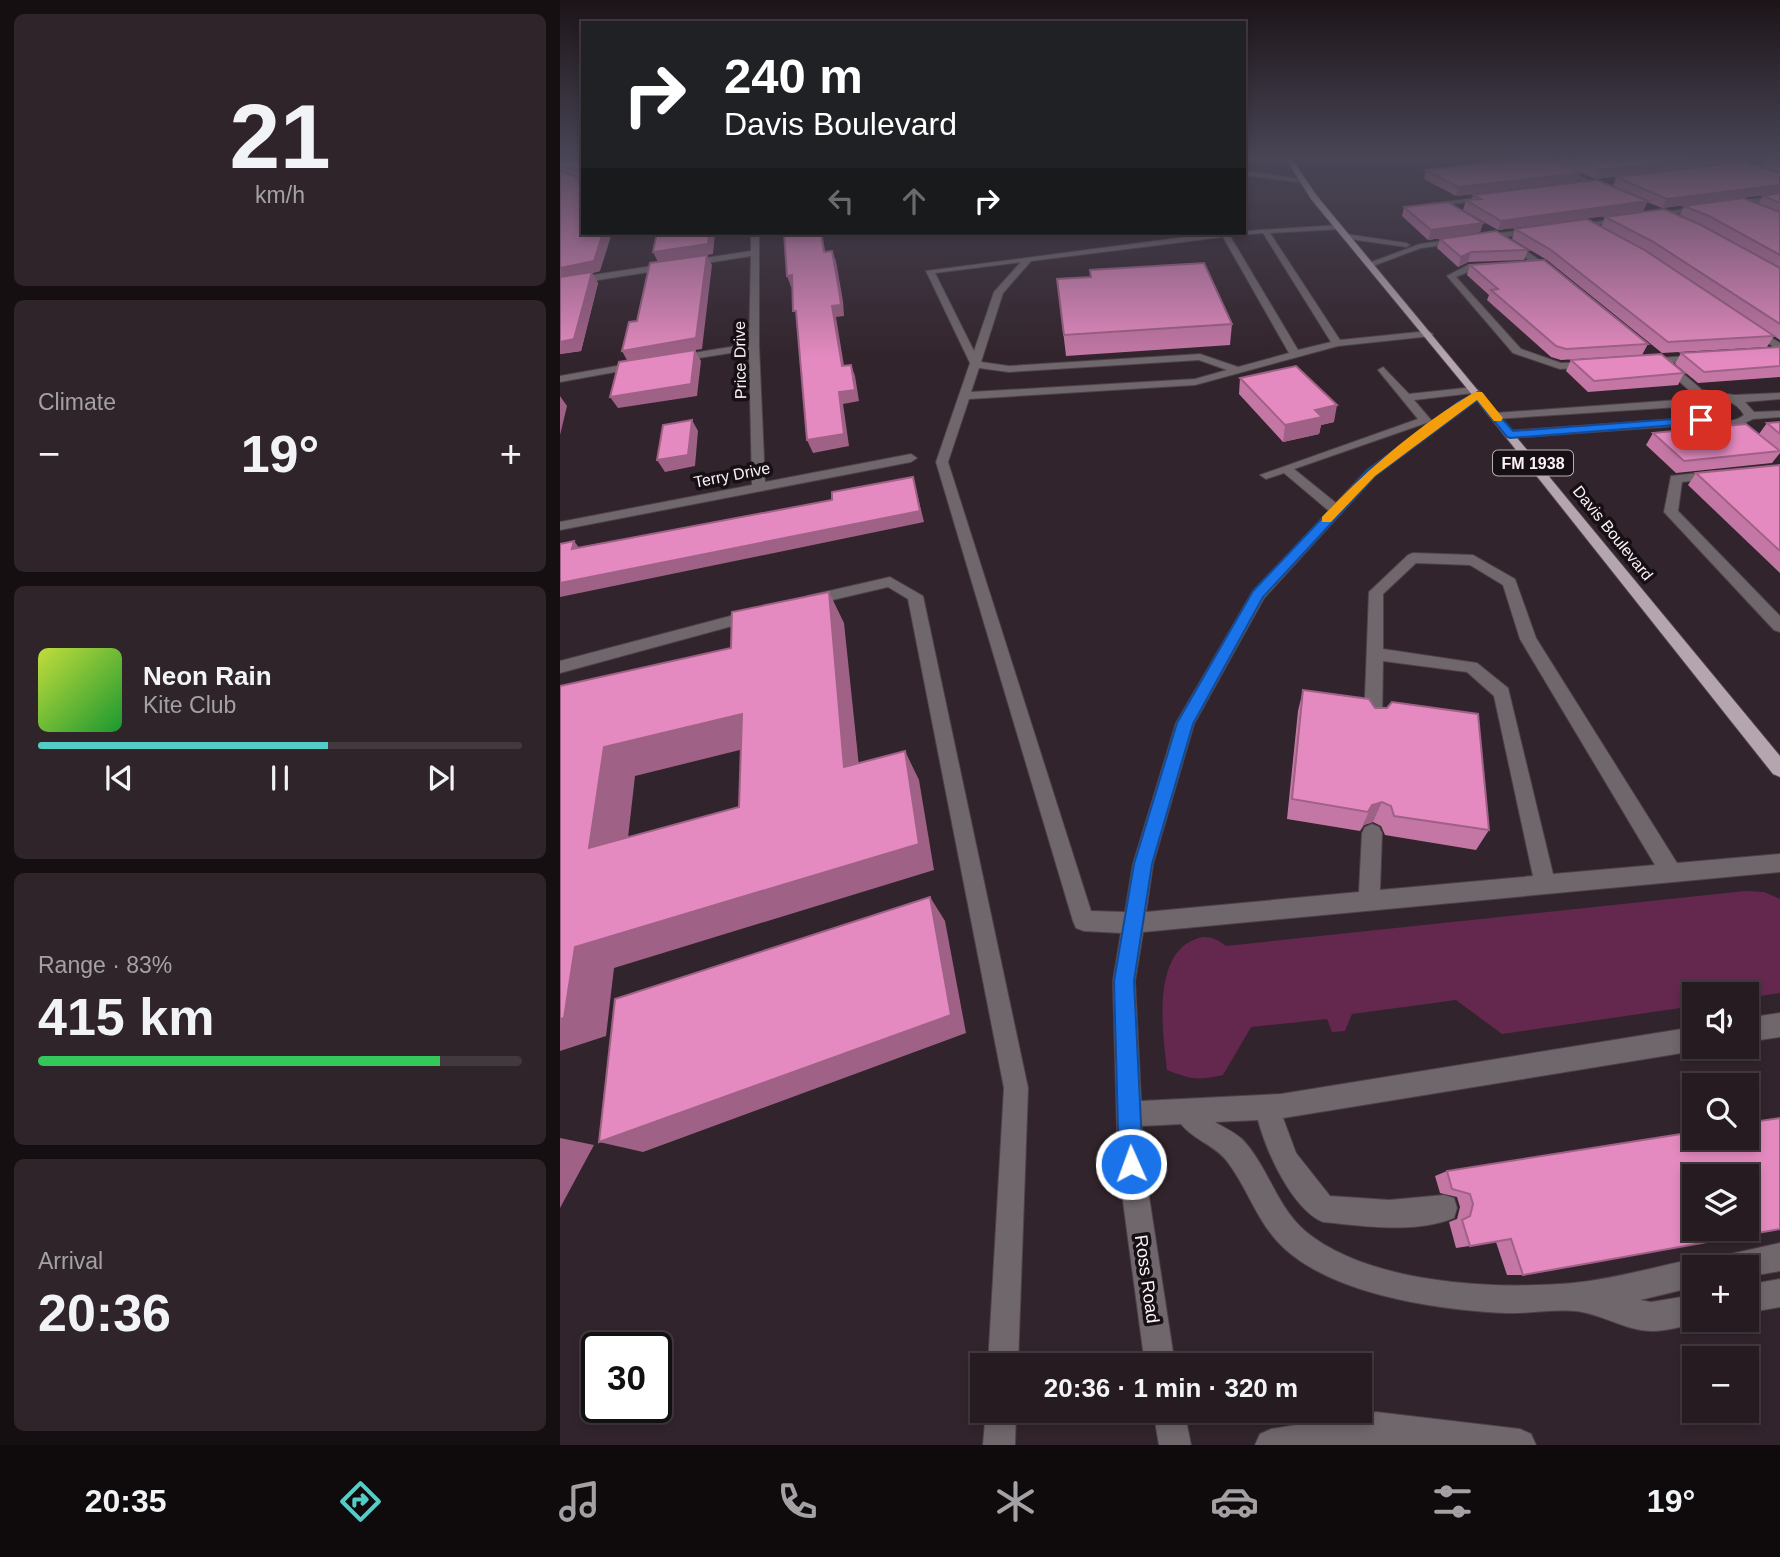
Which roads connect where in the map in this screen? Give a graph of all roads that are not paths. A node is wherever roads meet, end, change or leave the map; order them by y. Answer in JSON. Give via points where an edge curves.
{"nodes":[{"id":1,"x":1336,"y":223,"type":"edge"},
{"id":2,"x":1590,"y":223,"type":"edge"},
{"id":3,"x":1586,"y":224,"type":"junction"},
{"id":4,"x":1560,"y":227,"type":"edge"},
{"id":5,"x":1548,"y":229,"type":"edge"},
{"id":6,"x":1265,"y":230,"type":"junction"},
{"id":7,"x":1246,"y":232,"type":"edge"},
{"id":8,"x":1343,"y":232,"type":"junction"},
{"id":9,"x":1492,"y":233,"type":"junction"},
{"id":10,"x":755,"y":235,"type":"edge"},
{"id":11,"x":1217,"y":235,"type":"edge"},
{"id":12,"x":1226,"y":235,"type":"edge"},
{"id":13,"x":1608,"y":236,"type":"edge"},
{"id":14,"x":1420,"y":246,"type":"junction"},
{"id":15,"x":755,"y":253,"type":"junction"},
{"id":16,"x":1029,"y":258,"type":"junction"},
{"id":17,"x":1370,"y":264,"type":"junction"},
{"id":18,"x":1544,"y":264,"type":"junction"},
{"id":19,"x":1518,"y":265,"type":"edge"},
{"id":20,"x":1506,"y":266,"type":"edge"},
{"id":21,"x":1563,"y":280,"type":"edge"},
{"id":22,"x":560,"y":283,"type":"edge"},
{"id":23,"x":1746,"y":325,"type":"edge"},
{"id":24,"x":1428,"y":334,"type":"junction"},
{"id":25,"x":1337,"y":343,"type":"junction"},
{"id":26,"x":754,"y":346,"type":"junction"},
{"id":27,"x":1780,"y":350,"type":"edge"},
{"id":28,"x":1651,"y":352,"type":"edge"},
{"id":29,"x":1768,"y":353,"type":"edge"},
{"id":30,"x":1295,"y":354,"type":"junction"},
{"id":31,"x":1718,"y":357,"type":"edge"},
{"id":32,"x":662,"y":361,"type":"edge"},
{"id":33,"x":1661,"y":361,"type":"junction"},
{"id":34,"x":1633,"y":362,"type":"edge"},
{"id":35,"x":649,"y":363,"type":"edge"},
{"id":36,"x":1609,"y":364,"type":"edge"},
{"id":37,"x":975,"y":365,"type":"junction"},
{"id":38,"x":1237,"y":370,"type":"junction"},
{"id":39,"x":1383,"y":370,"type":"dead end"},
{"id":40,"x":560,"y":379,"type":"edge"},
{"id":41,"x":1476,"y":392,"type":"junction"},
{"id":42,"x":1699,"y":393,"type":"junction"},
{"id":43,"x":1780,"y":396,"type":"edge"},
{"id":44,"x":965,"y":397,"type":"junction"},
{"id":45,"x":1408,"y":397,"type":"junction"},
{"id":46,"x":1732,"y":399,"type":"junction"},
{"id":47,"x":1682,"y":402,"type":"junction"},
{"id":48,"x":1780,"y":414,"type":"edge"},
{"id":49,"x":1495,"y":416,"type":"junction"},
{"id":50,"x":1750,"y":416,"type":"junction"},
{"id":51,"x":1705,"y":420,"type":"junction"},
{"id":52,"x":1382,"y":435,"type":"junction"},
{"id":53,"x":1510,"y":435,"type":"junction"},
{"id":54,"x":1402,"y":449,"type":"junction"},
{"id":55,"x":911,"y":458,"type":"dead end"},
{"id":56,"x":1285,"y":468,"type":"junction"},
{"id":57,"x":1728,"y":474,"type":"edge"},
{"id":58,"x":1266,"y":475,"type":"dead end"},
{"id":59,"x":759,"y":488,"type":"junction"},
{"id":60,"x":1336,"y":510,"type":"junction"},
{"id":61,"x":560,"y":526,"type":"edge"},
{"id":62,"x":790,"y":605,"type":"edge"},
{"id":63,"x":765,"y":612,"type":"edge"},
{"id":64,"x":1780,"y":626,"type":"edge"},
{"id":65,"x":1374,"y":654,"type":"junction"},
{"id":66,"x":560,"y":667,"type":"edge"},
{"id":67,"x":1373,"y":722,"type":"edge"},
{"id":68,"x":1780,"y":769,"type":"edge"},
{"id":69,"x":1372,"y":833,"type":"edge"},
{"id":70,"x":1780,"y":863,"type":"edge"},
{"id":71,"x":1672,"y":874,"type":"junction"},
{"id":72,"x":1545,"y":885,"type":"junction"},
{"id":73,"x":1369,"y":902,"type":"junction"},
{"id":74,"x":1133,"y":923,"type":"junction"},
{"id":75,"x":1780,"y":1025,"type":"edge"},
{"id":76,"x":1759,"y":1028,"type":"edge"},
{"id":77,"x":1682,"y":1041,"type":"edge"},
{"id":78,"x":1268,"y":1107,"type":"junction"},
{"id":79,"x":1186,"y":1111,"type":"junction"},
{"id":80,"x":1129,"y":1114,"type":"junction"},
{"id":81,"x":1444,"y":1208,"type":"dead end"},
{"id":82,"x":1780,"y":1256,"type":"edge"},
{"id":83,"x":1759,"y":1260,"type":"edge"},
{"id":84,"x":1682,"y":1275,"type":"edge"},
{"id":85,"x":1780,"y":1293,"type":"edge"},
{"id":86,"x":1575,"y":1297,"type":"junction"},
{"id":87,"x":1759,"y":1297,"type":"edge"},
{"id":88,"x":1682,"y":1311,"type":"edge"},
{"id":89,"x":1004,"y":1353,"type":"edge"},
{"id":90,"x":1158,"y":1353,"type":"edge"},
{"id":91,"x":1000,"y":1423,"type":"edge"},
{"id":92,"x":1171,"y":1423,"type":"edge"},
{"id":93,"x":1378,"y":1436,"type":"edge"},
{"id":94,"x":999,"y":1445,"type":"edge"},
{"id":95,"x":1175,"y":1445,"type":"edge"},
{"id":96,"x":1271,"y":1445,"type":"edge"},
{"id":97,"x":1520,"y":1445,"type":"edge"}],
"edges":[{"from":1,"to":8,"type":"main road","name":"Davis Boulevard","number":"FM 1938"},
{"from":2,"to":3,"type":"street"},
{"from":3,"to":4,"type":"street"},
{"from":3,"to":13,"type":"street"},
{"from":5,"to":9,"type":"street"},
{"from":6,"to":7,"type":"street"},
{"from":6,"to":8,"type":"street"},
{"from":6,"to":25,"type":"street"},
{"from":8,"to":14,"type":"street","via":[[1381,243]]},
{"from":8,"to":17,"type":"main road","name":"Davis Boulevard","number":"FM 1938"},
{"from":9,"to":14,"type":"street"},
{"from":9,"to":18,"type":"street"},
{"from":10,"to":15,"type":"street","name":"Price Drive"},
{"from":11,"to":16,"type":"street"},
{"from":12,"to":30,"type":"street"},
{"from":14,"to":17,"type":"street"},
{"from":15,"to":22,"type":"street"},
{"from":15,"to":26,"type":"street","name":"Price Drive"},
{"from":16,"to":37,"type":"street","via":[[999,292]]},
{"from":16,"to":37,"type":"street","via":[[930,271]]},
{"from":17,"to":24,"type":"main road","name":"Davis Boulevard","number":"FM 1938"},
{"from":18,"to":19,"type":"street"},
{"from":18,"to":21,"type":"street"},
{"from":20,"to":36,"type":"street","via":[[1468,268],[1451,276],[1517,351],[1560,366]]},
{"from":23,"to":27,"type":"street"},
{"from":24,"to":25,"type":"street"},
{"from":24,"to":41,"type":"main road","name":"Davis Boulevard","number":"FM 1938"},
{"from":25,"to":30,"type":"street"},
{"from":26,"to":32,"type":"street"},
{"from":26,"to":59,"type":"street","name":"Price Drive"},
{"from":27,"to":29,"type":"street"},
{"from":28,"to":33,"type":"street"},
{"from":30,"to":38,"type":"street"},
{"from":31,"to":33,"type":"street"},
{"from":33,"to":34,"type":"street"},
{"from":33,"to":42,"type":"street"},
{"from":35,"to":40,"type":"street"},
{"from":37,"to":38,"type":"street","via":[[1009,369],[1200,357]]},
{"from":37,"to":44,"type":"street"},
{"from":38,"to":44,"type":"street","via":[[1195,382]]},
{"from":39,"to":45,"type":"street"},
{"from":41,"to":45,"type":"street"},
{"from":41,"to":49,"type":"main road","name":"Davis Boulevard","number":"FM 1938"},
{"from":41,"to":54,"type":"street","name":"Ross Road"},
{"from":42,"to":46,"type":"street"},
{"from":42,"to":47,"type":"street"},
{"from":43,"to":46,"type":"street"},
{"from":44,"to":74,"type":"street","via":[[942,462],[1084,921]]},
{"from":45,"to":52,"type":"street","via":[[1425,420]]},
{"from":46,"to":50,"type":"street","via":[[1746,407]]},
{"from":47,"to":49,"type":"street"},
{"from":47,"to":51,"type":"street"},
{"from":48,"to":50,"type":"street"},
{"from":49,"to":53,"type":"main road","name":"Davis Boulevard","number":"FM 1938"},
{"from":50,"to":51,"type":"street","via":[[1740,428]]},
{"from":51,"to":53,"type":"street"},
{"from":52,"to":54,"type":"street"},
{"from":52,"to":56,"type":"street"},
{"from":53,"to":68,"type":"main road","name":"Davis Boulevard","number":"FM 1938"},
{"from":54,"to":60,"type":"street","name":"Ross Road"},
{"from":55,"to":59,"type":"street","name":"Terry Drive"},
{"from":56,"to":58,"type":"street"},
{"from":56,"to":60,"type":"street"},
{"from":57,"to":64,"type":"street","via":[[1676,479],[1671,512]]},
{"from":59,"to":61,"type":"street","name":"Terry Drive"},
{"from":60,"to":74,"type":"street","name":"Ross Road","via":[[1258,595],[1185,723],[1143,864]]},
{"from":62,"to":89,"type":"street","via":[[890,582],[915,596],[1016,1088]]},
{"from":63,"to":66,"type":"street"},
{"from":65,"to":67,"type":"street"},
{"from":65,"to":71,"type":"street","via":[[1376,592],[1413,558],[1473,560],[1510,582],[1528,639]]},
{"from":65,"to":72,"type":"street","via":[[1471,667],[1502,694]]},
{"from":69,"to":73,"type":"street"},
{"from":70,"to":71,"type":"street"},
{"from":71,"to":72,"type":"street"},
{"from":72,"to":73,"type":"street"},
{"from":73,"to":74,"type":"street"},
{"from":74,"to":80,"type":"street","name":"Ross Road","via":[[1124,981]]},
{"from":75,"to":76,"type":"street"},
{"from":77,"to":78,"type":"street"},
{"from":78,"to":79,"type":"street"},
{"from":78,"to":81,"type":"street","via":[[1274,1138],[1292,1172],[1323,1209],[1389,1214]]},
{"from":79,"to":80,"type":"street"},
{"from":79,"to":86,"type":"street","via":[[1233,1148],[1278,1223],[1327,1262],[1367,1278],[1417,1289],[1509,1300]]},
{"from":80,"to":90,"type":"street","name":"Ross Road","via":[[1133,1178]]},
{"from":82,"to":83,"type":"street"},
{"from":84,"to":86,"type":"street"},
{"from":85,"to":87,"type":"street"},
{"from":86,"to":88,"type":"street","via":[[1651,1317]]},
{"from":91,"to":94,"type":"street"},
{"from":92,"to":95,"type":"street"},
{"from":93,"to":96,"type":"street"},
{"from":93,"to":97,"type":"street"}]}
